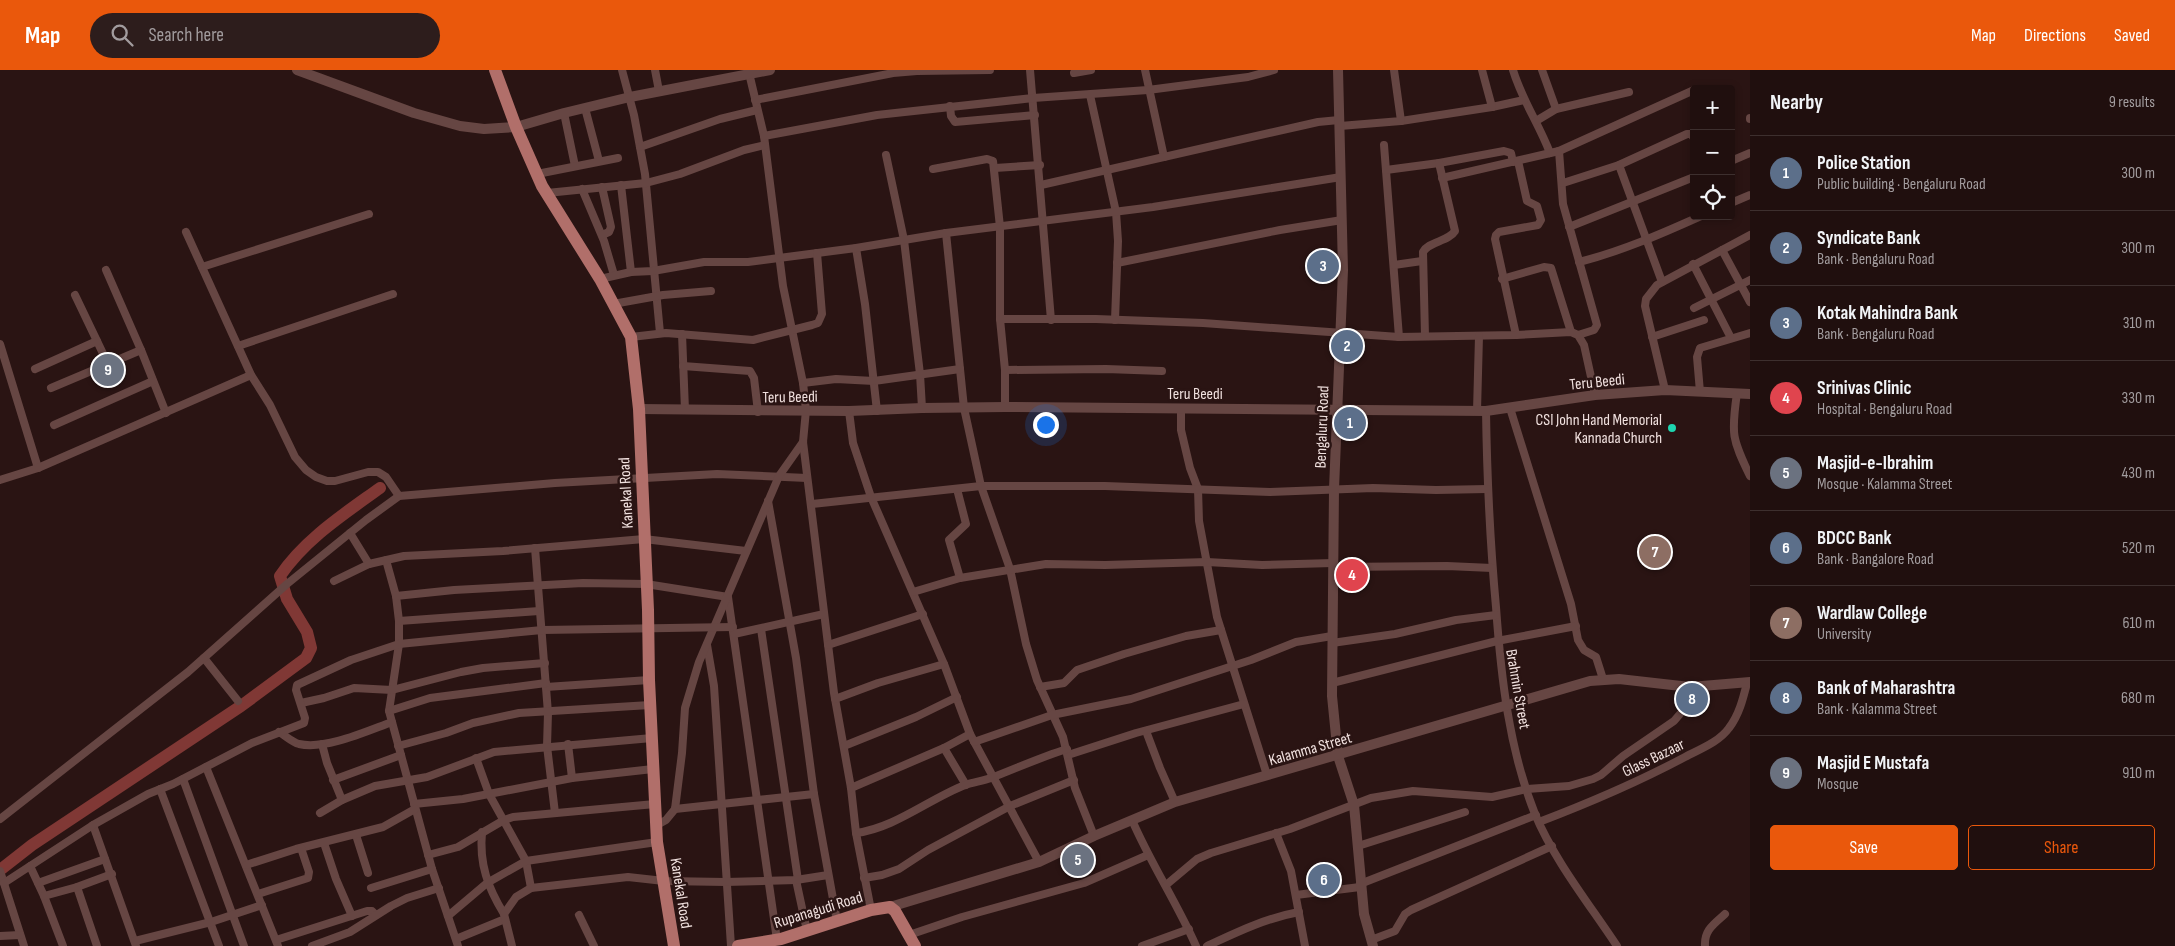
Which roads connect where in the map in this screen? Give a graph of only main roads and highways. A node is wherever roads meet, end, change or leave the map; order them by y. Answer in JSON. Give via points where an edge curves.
{"nodes":[{"id":1,"x":495,"y":70,"type":"edge"},
{"id":2,"x":911,"y":938,"type":"edge"},
{"id":3,"x":674,"y":946,"type":"edge"},
{"id":4,"x":738,"y":946,"type":"edge"}],
"edges":[{"from":1,"to":3,"type":"main road","name":"Kanekal Road","via":[[537,174],[631,337],[639,409],[657,842]]},
{"from":2,"to":4,"type":"main road","name":"Rupanagudi Road","via":[[890,907],[777,940]]}]}
